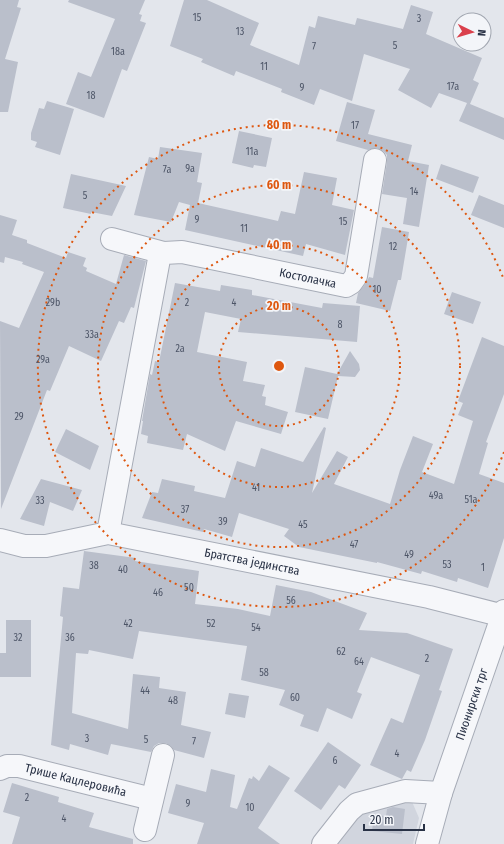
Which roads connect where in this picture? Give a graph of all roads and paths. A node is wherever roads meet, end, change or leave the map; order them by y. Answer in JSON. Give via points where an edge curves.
{"nodes":[{"id":1,"x":375,"y":160,"type":"dead end"},
{"id":2,"x":112,"y":239,"type":"dead end"},
{"id":3,"x":164,"y":253,"type":"junction"},
{"id":4,"x":108,"y":533,"type":"junction"},
{"id":5,"x":0,"y":540,"type":"edge"},
{"id":6,"x":504,"y":614,"type":"edge"},
{"id":7,"x":163,"y":755,"type":"dead end"},
{"id":8,"x":0,"y":769,"type":"edge"},
{"id":9,"x":440,"y":793,"type":"junction"},
{"id":10,"x":152,"y":799,"type":"junction"},
{"id":11,"x":145,"y":830,"type":"dead end"},
{"id":12,"x":323,"y":844,"type":"edge"},
{"id":13,"x":427,"y":844,"type":"edge"}],
"edges":[{"from":1,"to":3,"type":"street","name":"Костолачка","via":[[356,276],[346,286],[182,252]]},
{"from":2,"to":3,"type":"street","name":"Костолачка"},
{"from":3,"to":4,"type":"street","via":[[159,259]]},
{"from":4,"to":5,"type":"street","name":"Братства јединства","via":[[46,546],[24,546]]},
{"from":4,"to":6,"type":"street","name":"Братства јединства"},
{"from":6,"to":9,"type":"street","name":"Пионирски трг"},
{"from":7,"to":10,"type":"street"},
{"from":8,"to":10,"type":"street","name":"Трише Кацлеровића","via":[[19,766]]},
{"from":9,"to":12,"type":"street","via":[[405,791],[357,804]]},
{"from":9,"to":13,"type":"street","name":"Пионирски трг"},
{"from":10,"to":11,"type":"street"}]}
